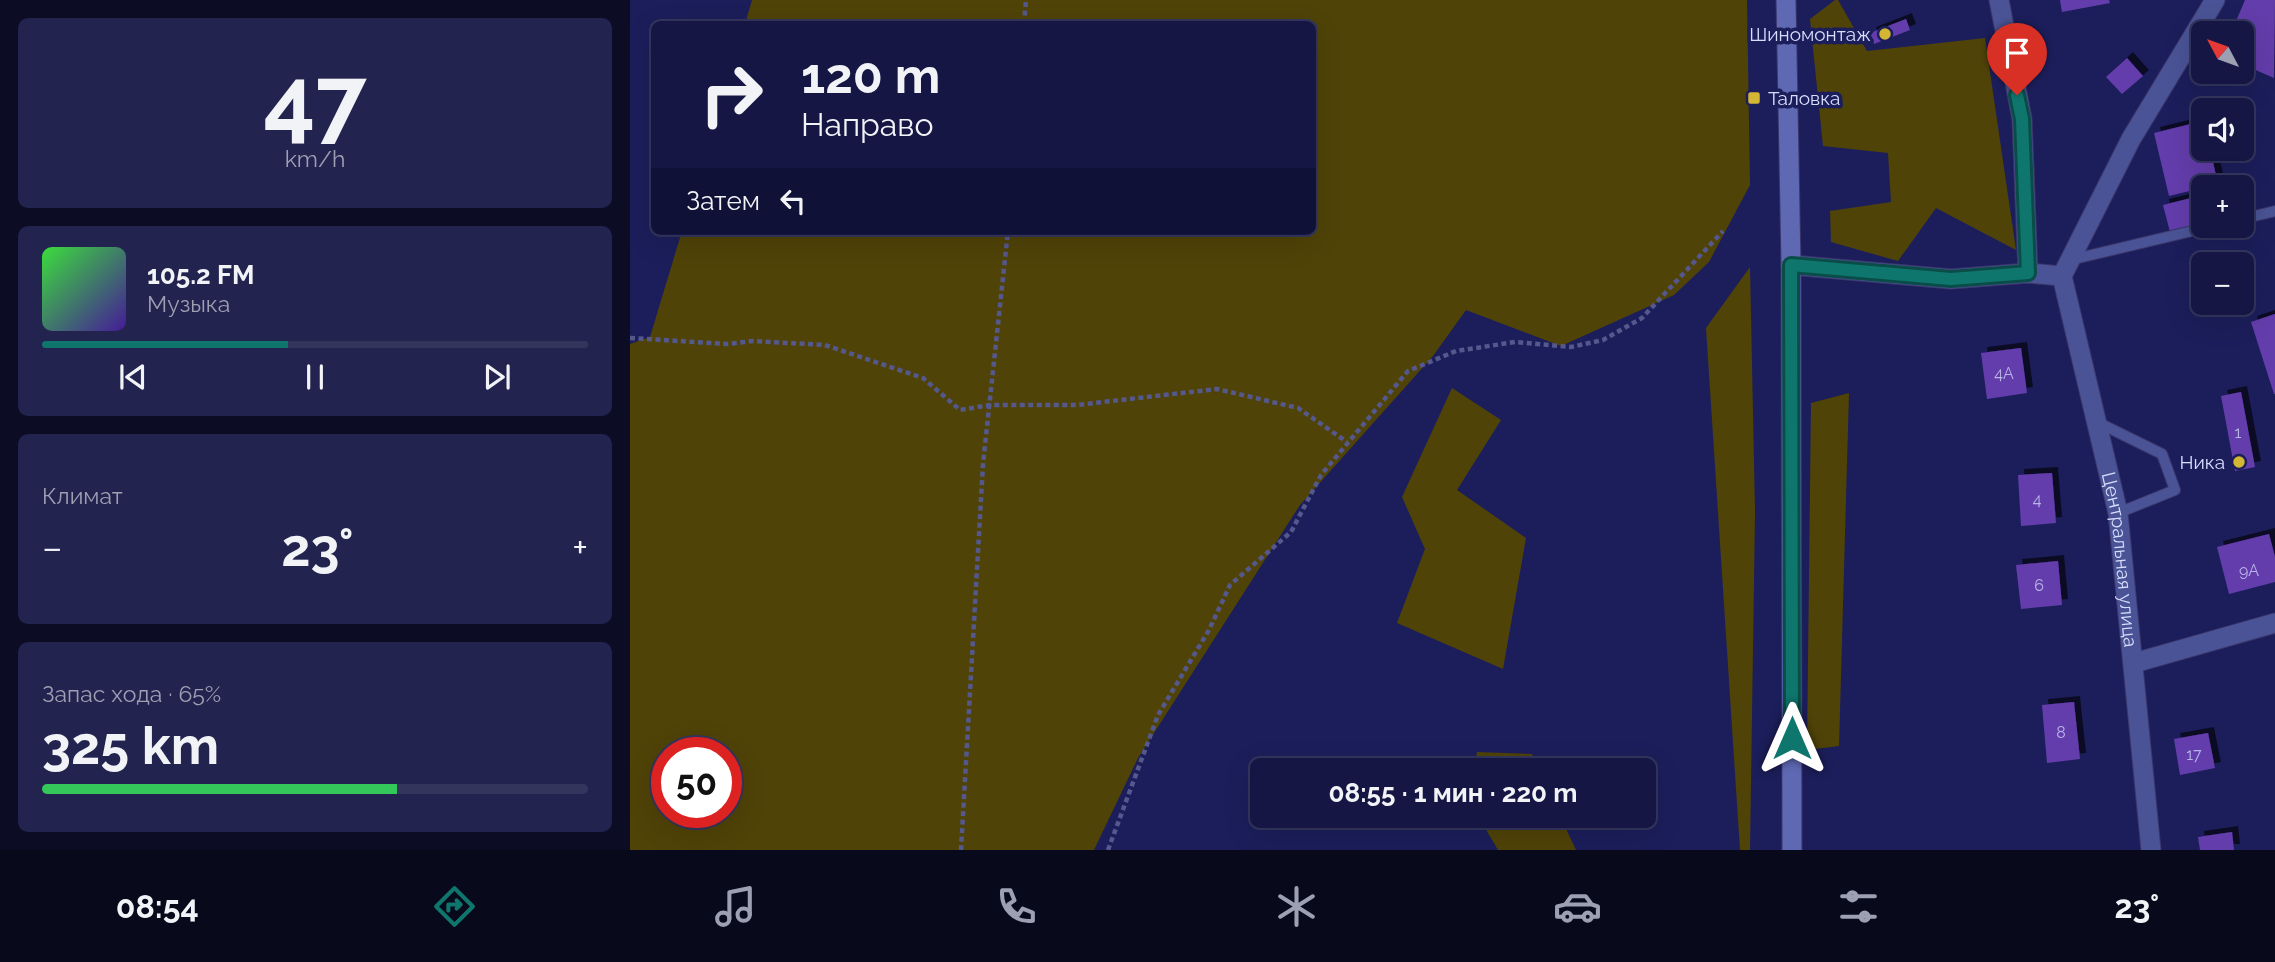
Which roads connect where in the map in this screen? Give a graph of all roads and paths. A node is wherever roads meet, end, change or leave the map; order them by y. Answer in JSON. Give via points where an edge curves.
{"nodes":[{"id":1,"x":1026,"y":0,"type":"edge"},
{"id":2,"x":1786,"y":0,"type":"edge"},
{"id":3,"x":1999,"y":0,"type":"edge"},
{"id":4,"x":2215,"y":0,"type":"edge"},
{"id":5,"x":1024,"y":21,"type":"edge"},
{"id":6,"x":2275,"y":211,"type":"edge"},
{"id":7,"x":2254,"y":216,"type":"edge"},
{"id":8,"x":1723,"y":231,"type":"dead end"},
{"id":9,"x":2191,"y":232,"type":"edge"},
{"id":10,"x":1008,"y":235,"type":"edge"},
{"id":11,"x":1791,"y":265,"type":"junction"},
{"id":12,"x":2066,"y":268,"type":"junction"},
{"id":13,"x":2028,"y":273,"type":"junction"},
{"id":14,"x":630,"y":338,"type":"edge"},
{"id":15,"x":990,"y":405,"type":"junction"},
{"id":16,"x":2097,"y":422,"type":"junction"},
{"id":17,"x":1347,"y":442,"type":"junction"},
{"id":18,"x":2118,"y":513,"type":"junction"},
{"id":19,"x":2275,"y":623,"type":"edge"},
{"id":20,"x":2134,"y":663,"type":"junction"},
{"id":21,"x":961,"y":850,"type":"edge"},
{"id":22,"x":1108,"y":850,"type":"edge"},
{"id":23,"x":1792,"y":850,"type":"edge"},
{"id":24,"x":2151,"y":850,"type":"edge"}],
"edges":[{"from":1,"to":5,"type":"path"},
{"from":2,"to":11,"type":"main road"},
{"from":3,"to":13,"type":"street","via":[[2022,119]]},
{"from":4,"to":12,"type":"street","via":[[2132,139]]},
{"from":6,"to":7,"type":"lane"},
{"from":8,"to":17,"type":"path","via":[[1642,318],[1604,340],[1571,347],[1515,342],[1456,351],[1408,371]]},
{"from":9,"to":12,"type":"lane"},
{"from":10,"to":15,"type":"path"},
{"from":11,"to":13,"type":"street","via":[[1951,279]]},
{"from":11,"to":23,"type":"main road"},
{"from":12,"to":13,"type":"street"},
{"from":12,"to":16,"type":"street","name":"Центральная улица"},
{"from":14,"to":15,"type":"path","via":[[825,345],[923,378],[960,410]]},
{"from":15,"to":17,"type":"path","via":[[1077,405],[1217,389],[1298,408]]},
{"from":15,"to":21,"type":"path"},
{"from":16,"to":18,"type":"street","name":"Центральная улица"},
{"from":16,"to":18,"type":"lane","via":[[2162,454],[2175,490]]},
{"from":17,"to":22,"type":"path","via":[[1321,475],[1291,532],[1230,586],[1158,715]]},
{"from":18,"to":20,"type":"street","name":"Центральная улица"},
{"from":19,"to":20,"type":"street"},
{"from":20,"to":24,"type":"street","name":"Центральная улица"}]}
